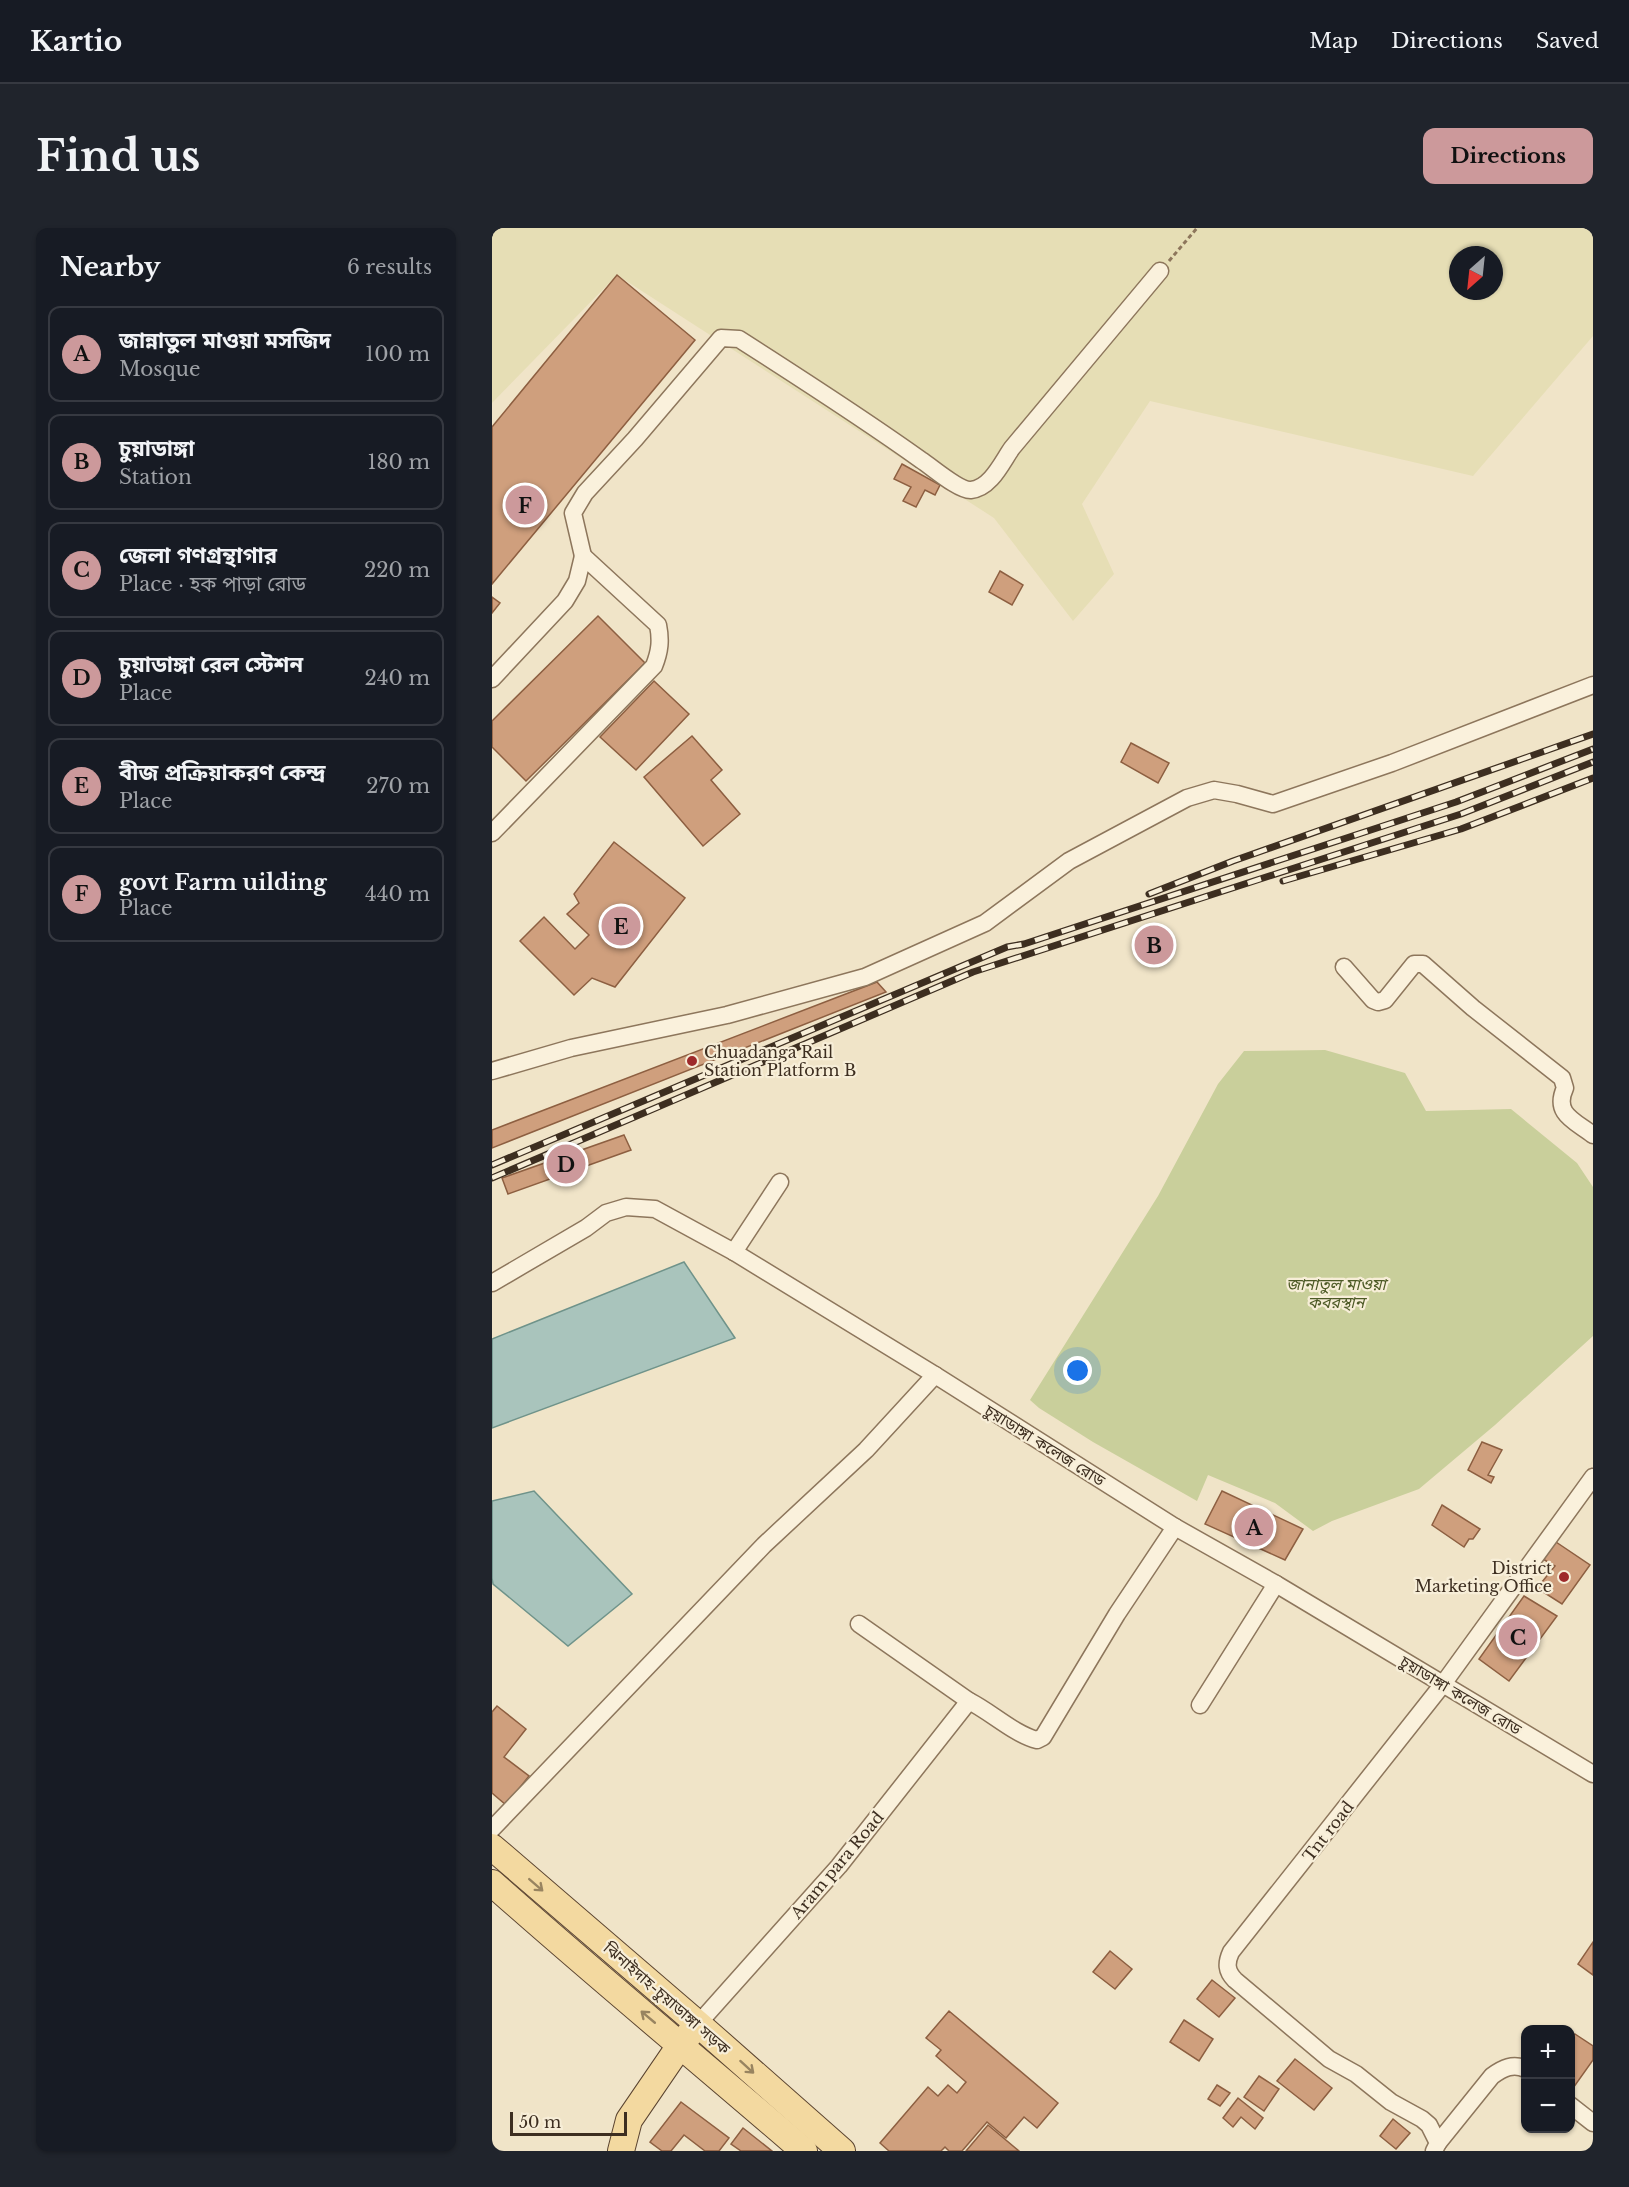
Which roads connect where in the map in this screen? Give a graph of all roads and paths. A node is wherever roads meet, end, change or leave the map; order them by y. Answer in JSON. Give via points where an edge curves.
{"nodes":[{"id":1,"x":1197,"y":228,"type":"edge"},
{"id":2,"x":1161,"y":272,"type":"joint"},
{"id":3,"x":583,"y":556,"type":"junction"},
{"id":4,"x":492,"y":679,"type":"edge"},
{"id":5,"x":1593,"y":685,"type":"edge"},
{"id":6,"x":492,"y":832,"type":"edge"},
{"id":7,"x":1344,"y":967,"type":"dead end"},
{"id":8,"x":492,"y":1071,"type":"edge"},
{"id":9,"x":1593,"y":1135,"type":"edge"},
{"id":10,"x":780,"y":1182,"type":"dead end"},
{"id":11,"x":734,"y":1252,"type":"junction"},
{"id":12,"x":492,"y":1284,"type":"edge"},
{"id":13,"x":935,"y":1375,"type":"junction"},
{"id":14,"x":1593,"y":1477,"type":"edge"},
{"id":15,"x":1175,"y":1527,"type":"junction"},
{"id":16,"x":1276,"y":1584,"type":"junction"},
{"id":17,"x":859,"y":1624,"type":"dead end"},
{"id":18,"x":1443,"y":1684,"type":"junction"},
{"id":19,"x":969,"y":1701,"type":"junction"},
{"id":20,"x":1200,"y":1705,"type":"dead end"},
{"id":21,"x":1593,"y":1774,"type":"edge"},
{"id":22,"x":492,"y":1829,"type":"edge"},
{"id":23,"x":492,"y":1847,"type":"edge"},
{"id":24,"x":492,"y":1883,"type":"edge"},
{"id":25,"x":580,"y":1923,"type":"junction"},
{"id":26,"x":561,"y":1944,"type":"junction"},
{"id":27,"x":698,"y":2024,"type":"junction"},
{"id":28,"x":681,"y":2044,"type":"junction"},
{"id":29,"x":1521,"y":2066,"type":"edge"},
{"id":30,"x":1575,"y":2109,"type":"edge"},
{"id":31,"x":1593,"y":2123,"type":"edge"},
{"id":32,"x":1436,"y":2147,"type":"edge"},
{"id":33,"x":621,"y":2151,"type":"edge"},
{"id":34,"x":804,"y":2151,"type":"edge"},
{"id":35,"x":842,"y":2151,"type":"edge"}],
"edges":[{"from":1,"to":2,"type":"path"},
{"from":2,"to":3,"type":"street","via":[[987,483],[971,490],[963,489],[850,409],[739,339],[721,338],[585,493],[573,513]]},
{"from":3,"to":4,"type":"street","via":[[577,581],[565,602]]},
{"from":3,"to":6,"type":"street","via":[[658,625],[659,652],[646,675]]},
{"from":5,"to":8,"type":"street","via":[[1392,764],[1273,804],[1214,790],[1187,798],[1069,861],[985,923],[865,977],[727,1015],[571,1048]]},
{"from":7,"to":9,"type":"street","via":[[1378,1002],[1385,1000],[1414,964],[1423,964],[1562,1078],[1563,1110]]},
{"from":10,"to":11,"type":"street"},
{"from":11,"to":12,"type":"street","name":"চুয়াডাঙ্গা কলেজ রোড","via":[[654,1209],[626,1207],[606,1212]]},
{"from":11,"to":13,"type":"street","name":"চুয়াডাঙ্গা কলেজ রোড"},
{"from":13,"to":15,"type":"street","name":"চুয়াডাঙ্গা কলেজ রোড"},
{"from":13,"to":22,"type":"street","via":[[866,1450],[764,1545]]},
{"from":14,"to":18,"type":"street","name":"Tnt road"},
{"from":15,"to":16,"type":"street","name":"চুয়াডাঙ্গা কলেজ রোড"},
{"from":15,"to":19,"type":"street","via":[[1043,1737],[1031,1738]]},
{"from":16,"to":18,"type":"street","name":"চুয়াডাঙ্গা কলেজ রোড"},
{"from":16,"to":20,"type":"street"},
{"from":17,"to":19,"type":"street"},
{"from":18,"to":21,"type":"street","name":"চুয়াডাঙ্গা কলেজ রোড"},
{"from":18,"to":32,"type":"street","name":"Tnt road","via":[[1231,1952],[1227,1967],[1235,1980],[1329,2059],[1422,2119]]},
{"from":19,"to":27,"type":"street","name":"Aram para Road","via":[[839,1866]]},
{"from":23,"to":25,"type":"main road","name":"ঝিনাইদাহ-চুয়াডাঙ্গা সড়ক","one_way":true},
{"from":24,"to":26,"type":"main road","name":"ঝিনাইদাহ-চুয়াডাঙ্গা সড়ক"},
{"from":25,"to":26,"type":"main road"},
{"from":25,"to":27,"type":"main road","name":"ঝিনাইদাহ-চুয়াডাঙ্গা সড়ক"},
{"from":28,"to":26,"type":"main road","name":"ঝিনাইদাহ-চুয়াডাঙ্গা সড়ক","one_way":true},
{"from":27,"to":28,"type":"main road"},
{"from":27,"to":35,"type":"main road","name":"ঝিনাইদাহ-চুয়াডাঙ্গা সড়ক","one_way":true},
{"from":28,"to":33,"type":"main road","via":[[629,2120]]},
{"from":28,"to":34,"type":"main road","name":"ঝিনাইদাহ-চুয়াডাঙ্গা সড়ক"},
{"from":29,"to":32,"type":"street","via":[[1502,2068],[1492,2076]]},
{"from":30,"to":31,"type":"street"}]}
